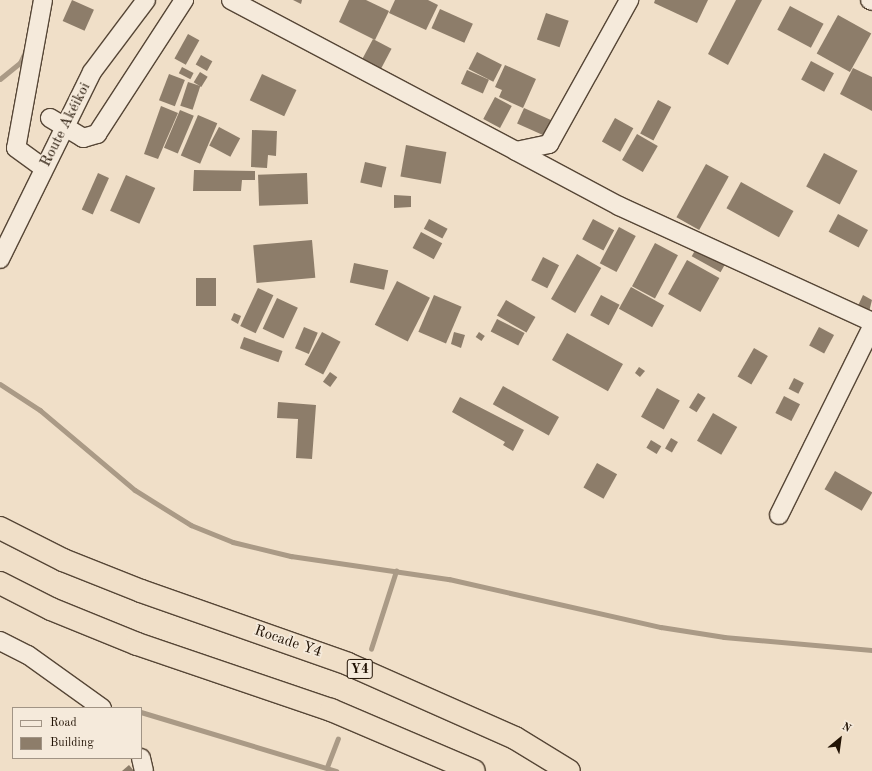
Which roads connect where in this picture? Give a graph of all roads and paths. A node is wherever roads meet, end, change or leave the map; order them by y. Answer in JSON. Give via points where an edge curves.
{"nodes":[{"id":1,"x":43,"y":0,"type":"edge"},
{"id":2,"x":146,"y":0,"type":"edge"},
{"id":3,"x":184,"y":0,"type":"edge"},
{"id":4,"x":231,"y":0,"type":"edge"},
{"id":5,"x":629,"y":0,"type":"edge"},
{"id":6,"x":57,"y":123,"type":"junction"},
{"id":7,"x":516,"y":151,"type":"junction"},
{"id":8,"x":44,"y":168,"type":"junction"},
{"id":9,"x":0,"y":259,"type":"edge"},
{"id":10,"x":872,"y":322,"type":"edge"},
{"id":11,"x":872,"y":327,"type":"edge"},
{"id":12,"x":779,"y":515,"type":"dead end"},
{"id":13,"x":0,"y":528,"type":"edge"},
{"id":14,"x":0,"y":583,"type":"edge"},
{"id":15,"x":0,"y":641,"type":"edge"},
{"id":16,"x":101,"y":707,"type":"edge"},
{"id":17,"x":141,"y":759,"type":"edge"},
{"id":18,"x":144,"y":771,"type":"edge"},
{"id":19,"x":474,"y":771,"type":"edge"},
{"id":20,"x":569,"y":771,"type":"edge"}],
"edges":[{"from":1,"to":8,"type":"street","via":[[16,148]]},
{"from":2,"to":6,"type":"street","name":"Route Akéikoi"},
{"from":3,"to":6,"type":"street","via":[[97,134],[83,138]]},
{"from":4,"to":7,"type":"street"},
{"from":5,"to":7,"type":"street","via":[[549,144]]},
{"from":6,"to":8,"type":"street","name":"Route Akéikoi"},
{"from":7,"to":10,"type":"street","via":[[619,206]]},
{"from":8,"to":9,"type":"street","name":"Route Akéikoi"},
{"from":11,"to":12,"type":"street"},
{"from":13,"to":20,"type":"highway","name":"Rocade Y4","number":"Y4","via":[[63,560],[127,586],[348,664],[515,738]]},
{"from":14,"to":19,"type":"highway","via":[[51,609],[137,644],[331,710]]},
{"from":15,"to":16,"type":"street","via":[[28,655]]},
{"from":17,"to":18,"type":"street"}]}
